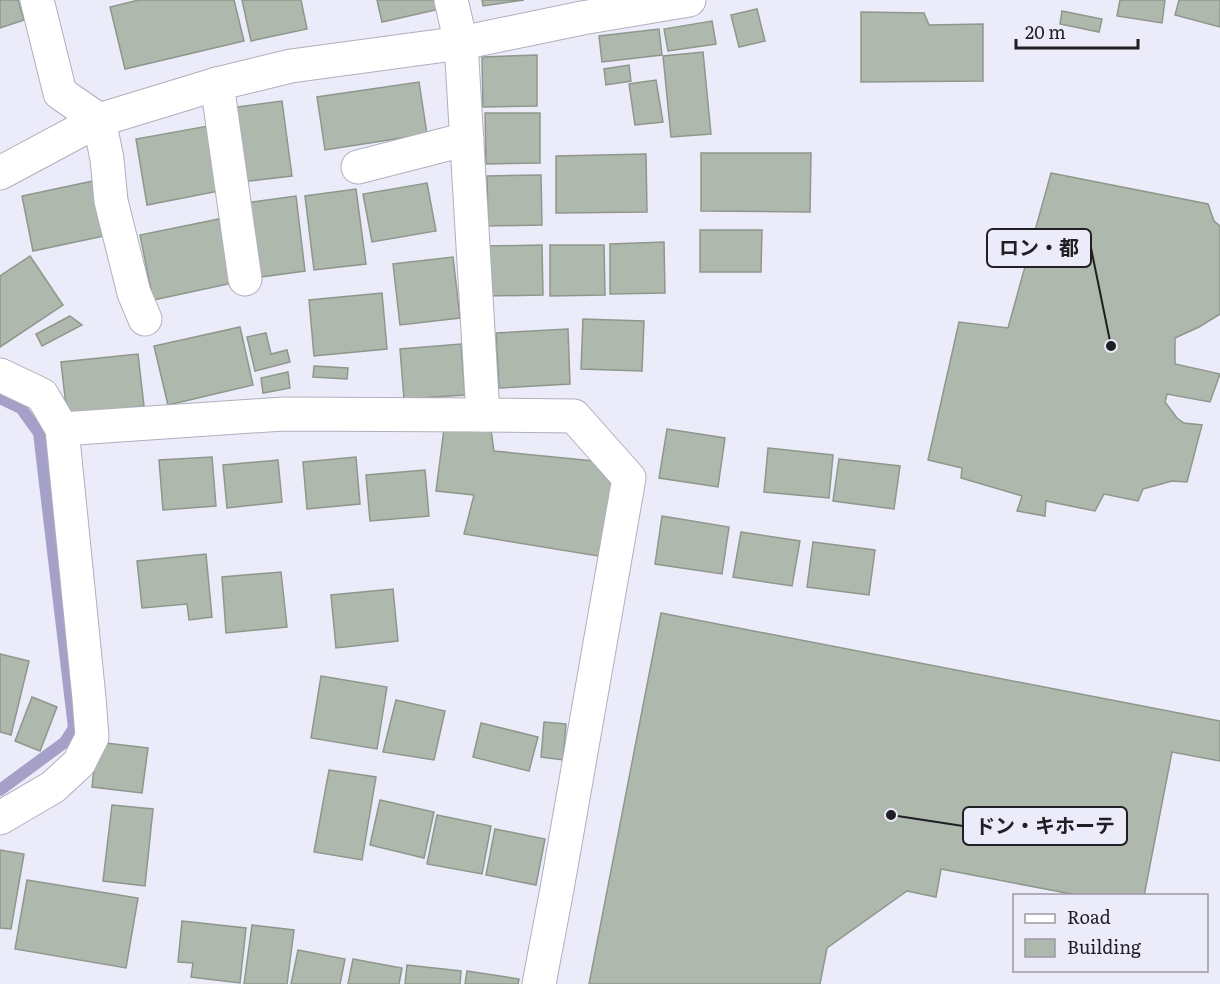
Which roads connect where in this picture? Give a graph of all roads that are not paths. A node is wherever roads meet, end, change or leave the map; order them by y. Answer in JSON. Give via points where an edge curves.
{"nodes":[{"id":1,"x":37,"y":0,"type":"edge"},
{"id":2,"x":451,"y":0,"type":"edge"},
{"id":3,"x":689,"y":0,"type":"edge"},
{"id":4,"x":461,"y":43,"type":"junction"},
{"id":5,"x":217,"y":84,"type":"junction"},
{"id":6,"x":99,"y":120,"type":"junction"},
{"id":7,"x":467,"y":139,"type":"junction"},
{"id":8,"x":358,"y":166,"type":"dead end"},
{"id":9,"x":0,"y":172,"type":"edge"},
{"id":10,"x":245,"y":279,"type":"dead end"},
{"id":11,"x":145,"y":320,"type":"dead end"},
{"id":12,"x":0,"y":375,"type":"edge"},
{"id":13,"x":483,"y":415,"type":"junction"},
{"id":14,"x":62,"y":429,"type":"junction"},
{"id":15,"x":0,"y":818,"type":"edge"},
{"id":16,"x":539,"y":984,"type":"edge"}],
"edges":[{"from":1,"to":6,"type":"street","via":[[60,93]]},
{"from":2,"to":4,"type":"street"},
{"from":3,"to":4,"type":"street"},
{"from":4,"to":5,"type":"street","via":[[291,66]]},
{"from":4,"to":7,"type":"street"},
{"from":5,"to":6,"type":"street"},
{"from":5,"to":10,"type":"street"},
{"from":6,"to":9,"type":"street"},
{"from":6,"to":11,"type":"street","via":[[111,201]]},
{"from":7,"to":8,"type":"street"},
{"from":7,"to":13,"type":"street"},
{"from":12,"to":14,"type":"street","via":[[42,395]]},
{"from":13,"to":14,"type":"street","via":[[283,414]]},
{"from":13,"to":16,"type":"street","via":[[574,416],[629,478]]},
{"from":14,"to":15,"type":"street","via":[[92,737],[79,763],[53,788]]}]}
